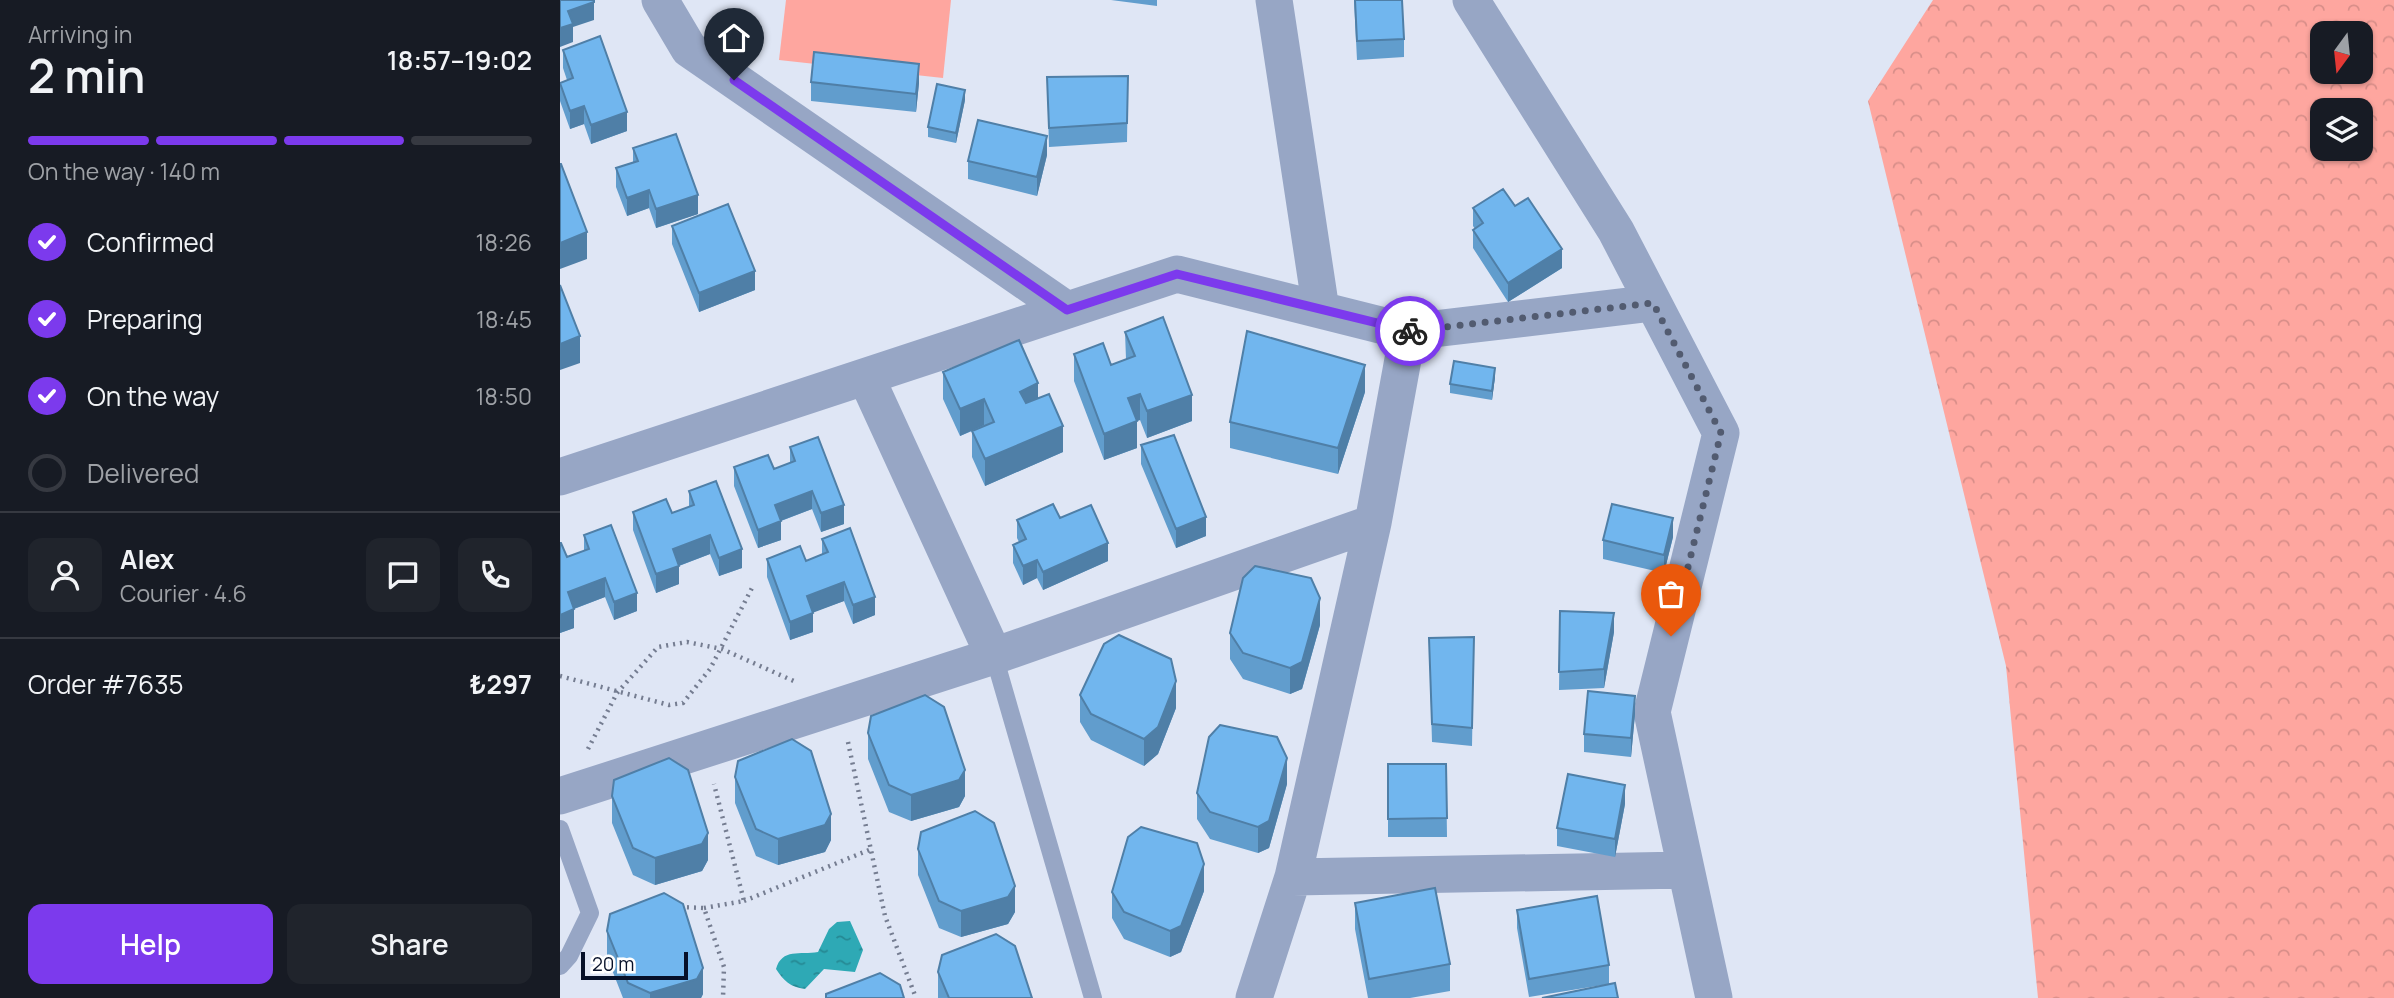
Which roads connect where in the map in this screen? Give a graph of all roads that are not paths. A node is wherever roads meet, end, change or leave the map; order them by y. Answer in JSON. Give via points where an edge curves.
{"nodes":[{"id":1,"x":660,"y":0,"type":"edge"},
{"id":2,"x":1274,"y":0,"type":"edge"},
{"id":3,"x":1471,"y":0,"type":"edge"},
{"id":4,"x":1653,"y":303,"type":"junction"},
{"id":5,"x":1067,"y":310,"type":"junction"},
{"id":6,"x":1321,"y":310,"type":"junction"},
{"id":7,"x":1408,"y":331,"type":"junction"},
{"id":8,"x":866,"y":377,"type":"junction"},
{"id":9,"x":560,"y":477,"type":"edge"},
{"id":10,"x":1373,"y":523,"type":"junction"},
{"id":11,"x":994,"y":656,"type":"junction"},
{"id":12,"x":569,"y":793,"type":"edge"},
{"id":13,"x":560,"y":829,"type":"edge"},
{"id":14,"x":1686,"y":870,"type":"junction"},
{"id":15,"x":1293,"y":877,"type":"junction"},
{"id":16,"x":560,"y":965,"type":"edge"},
{"id":17,"x":1093,"y":998,"type":"edge"},
{"id":18,"x":1254,"y":998,"type":"edge"},
{"id":19,"x":1714,"y":998,"type":"edge"}],
"edges":[{"from":1,"to":5,"type":"street","via":[[689,49]]},
{"from":2,"to":6,"type":"street"},
{"from":3,"to":4,"type":"street","via":[[1616,231]]},
{"from":4,"to":7,"type":"street"},
{"from":4,"to":14,"type":"street","via":[[1721,433],[1652,712]]},
{"from":5,"to":6,"type":"street","via":[[1177,274]]},
{"from":5,"to":8,"type":"street"},
{"from":6,"to":7,"type":"street"},
{"from":7,"to":10,"type":"street"},
{"from":8,"to":9,"type":"street"},
{"from":8,"to":11,"type":"street"},
{"from":10,"to":11,"type":"street"},
{"from":10,"to":15,"type":"street"},
{"from":11,"to":12,"type":"street"},
{"from":11,"to":17,"type":"lane"},
{"from":13,"to":16,"type":"lane","via":[[590,913]]},
{"from":14,"to":15,"type":"street"},
{"from":14,"to":19,"type":"street"},
{"from":15,"to":18,"type":"street"}]}
